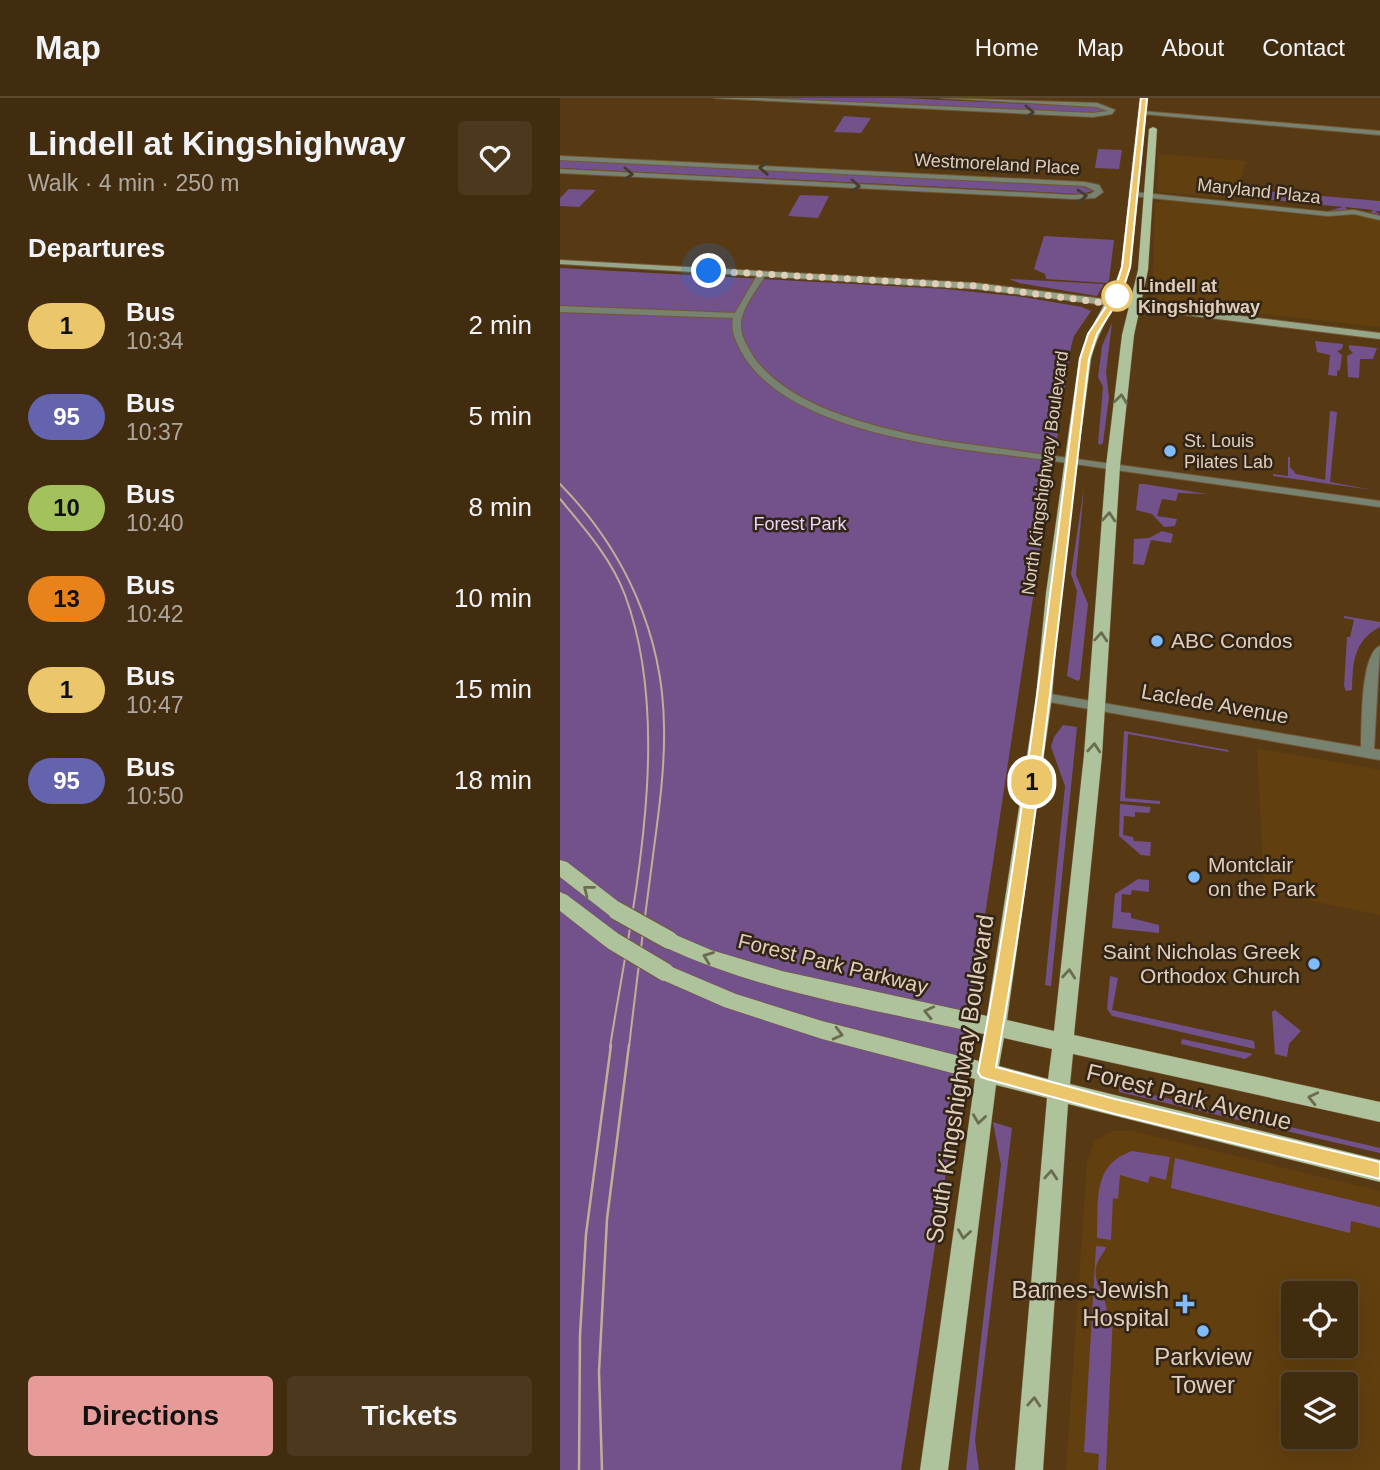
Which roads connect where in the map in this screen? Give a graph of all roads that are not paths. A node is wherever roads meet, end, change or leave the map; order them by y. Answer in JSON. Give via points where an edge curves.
{"nodes":[{"id":1,"x":716,"y":98,"type":"edge"},
{"id":2,"x":944,"y":98,"type":"edge"},
{"id":3,"x":1144,"y":98,"type":"edge"},
{"id":4,"x":1155,"y":110,"type":"junction"},
{"id":5,"x":1143,"y":112,"type":"junction"},
{"id":6,"x":1380,"y":134,"type":"edge"},
{"id":7,"x":560,"y":158,"type":"edge"},
{"id":8,"x":560,"y":171,"type":"edge"},
{"id":9,"x":1134,"y":194,"type":"junction"},
{"id":10,"x":1148,"y":195,"type":"junction"},
{"id":11,"x":1380,"y":218,"type":"edge"},
{"id":12,"x":560,"y":262,"type":"edge"},
{"id":13,"x":762,"y":274,"type":"junction"},
{"id":14,"x":1112,"y":304,"type":"junction"},
{"id":15,"x":1136,"y":306,"type":"junction"},
{"id":16,"x":560,"y":309,"type":"edge"},
{"id":17,"x":739,"y":316,"type":"junction"},
{"id":18,"x":1380,"y":336,"type":"edge"},
{"id":19,"x":1071,"y":461,"type":"junction"},
{"id":20,"x":1113,"y":466,"type":"junction"},
{"id":21,"x":1380,"y":504,"type":"edge"},
{"id":22,"x":1380,"y":650,"type":"edge"},
{"id":23,"x":1044,"y":696,"type":"junction"},
{"id":24,"x":1097,"y":705,"type":"junction"},
{"id":25,"x":1374,"y":753,"type":"edge"},
{"id":26,"x":560,"y":867,"type":"edge"},
{"id":27,"x":560,"y":900,"type":"edge"},
{"id":28,"x":995,"y":1027,"type":"junction"},
{"id":29,"x":1063,"y":1042,"type":"junction"},
{"id":30,"x":987,"y":1072,"type":"junction"},
{"id":31,"x":1058,"y":1091,"type":"junction"},
{"id":32,"x":1380,"y":1112,"type":"edge"},
{"id":33,"x":1380,"y":1171,"type":"edge"},
{"id":34,"x":934,"y":1470,"type":"edge"},
{"id":35,"x":1029,"y":1470,"type":"edge"}],
"edges":[{"from":1,"to":2,"type":"street","one_way":true,"via":[[1093,115],[1112,110],[1097,105]]},
{"from":3,"to":5,"type":"main road","name":"North Kingshighway Boulevard"},
{"from":4,"to":5,"type":"street"},
{"from":4,"to":6,"type":"street"},
{"from":4,"to":10,"type":"main road"},
{"from":5,"to":9,"type":"main road","name":"North Kingshighway Boulevard"},
{"from":8,"to":7,"type":"street","name":"Westmoreland Place","one_way":true,"via":[[1074,197],[1099,192],[1085,184]]},
{"from":9,"to":10,"type":"street","name":"Maryland Plaza"},
{"from":9,"to":14,"type":"main road","name":"North Kingshighway Boulevard","via":[[1126,267]]},
{"from":10,"to":11,"type":"street","name":"Maryland Plaza","via":[[1326,213],[1359,212]]},
{"from":10,"to":15,"type":"main road"},
{"from":12,"to":13,"type":"main road"},
{"from":13,"to":14,"type":"main road","via":[[976,286]]},
{"from":13,"to":17,"type":"street"},
{"from":14,"to":15,"type":"main road"},
{"from":14,"to":19,"type":"main road","name":"North Kingshighway Boulevard","via":[[1087,346]]},
{"from":15,"to":18,"type":"main road"},
{"from":20,"to":15,"type":"main road","one_way":true,"via":[[1128,335]]},
{"from":16,"to":17,"type":"street"},
{"from":17,"to":19,"type":"street","via":[[738,332],[757,364],[775,383],[811,405],[896,434]]},
{"from":19,"to":20,"type":"street"},
{"from":19,"to":23,"type":"main road","name":"North Kingshighway Boulevard"},
{"from":20,"to":21,"type":"street"},
{"from":24,"to":20,"type":"main road","one_way":true},
{"from":22,"to":25,"type":"street","via":[[1372,670]]},
{"from":23,"to":24,"type":"street","name":"Laclede Avenue"},
{"from":23,"to":28,"type":"main road","name":"South Kingshighway Boulevard"},
{"from":24,"to":25,"type":"street","name":"Laclede Avenue"},
{"from":29,"to":24,"type":"main road","one_way":true},
{"from":28,"to":26,"type":"main road","name":"Forest Park Parkway","one_way":true,"bridge":true,"via":[[782,980],[706,957],[617,911]]},
{"from":27,"to":30,"type":"main road","one_way":true,"bridge":true,"via":[[665,972],[731,1001]]},
{"from":28,"to":29,"type":"main road","name":"Forest Park Avenue"},
{"from":28,"to":30,"type":"main road","name":"South Kingshighway Boulevard"},
{"from":29,"to":31,"type":"main road"},
{"from":32,"to":29,"type":"main road","name":"Forest Park Avenue","one_way":true},
{"from":30,"to":31,"type":"main road","name":"Forest Park Avenue"},
{"from":30,"to":34,"type":"main road","name":"South Kingshighway Boulevard","one_way":true},
{"from":31,"to":33,"type":"main road","name":"Forest Park Avenue"},
{"from":35,"to":31,"type":"main road","one_way":true}]}
